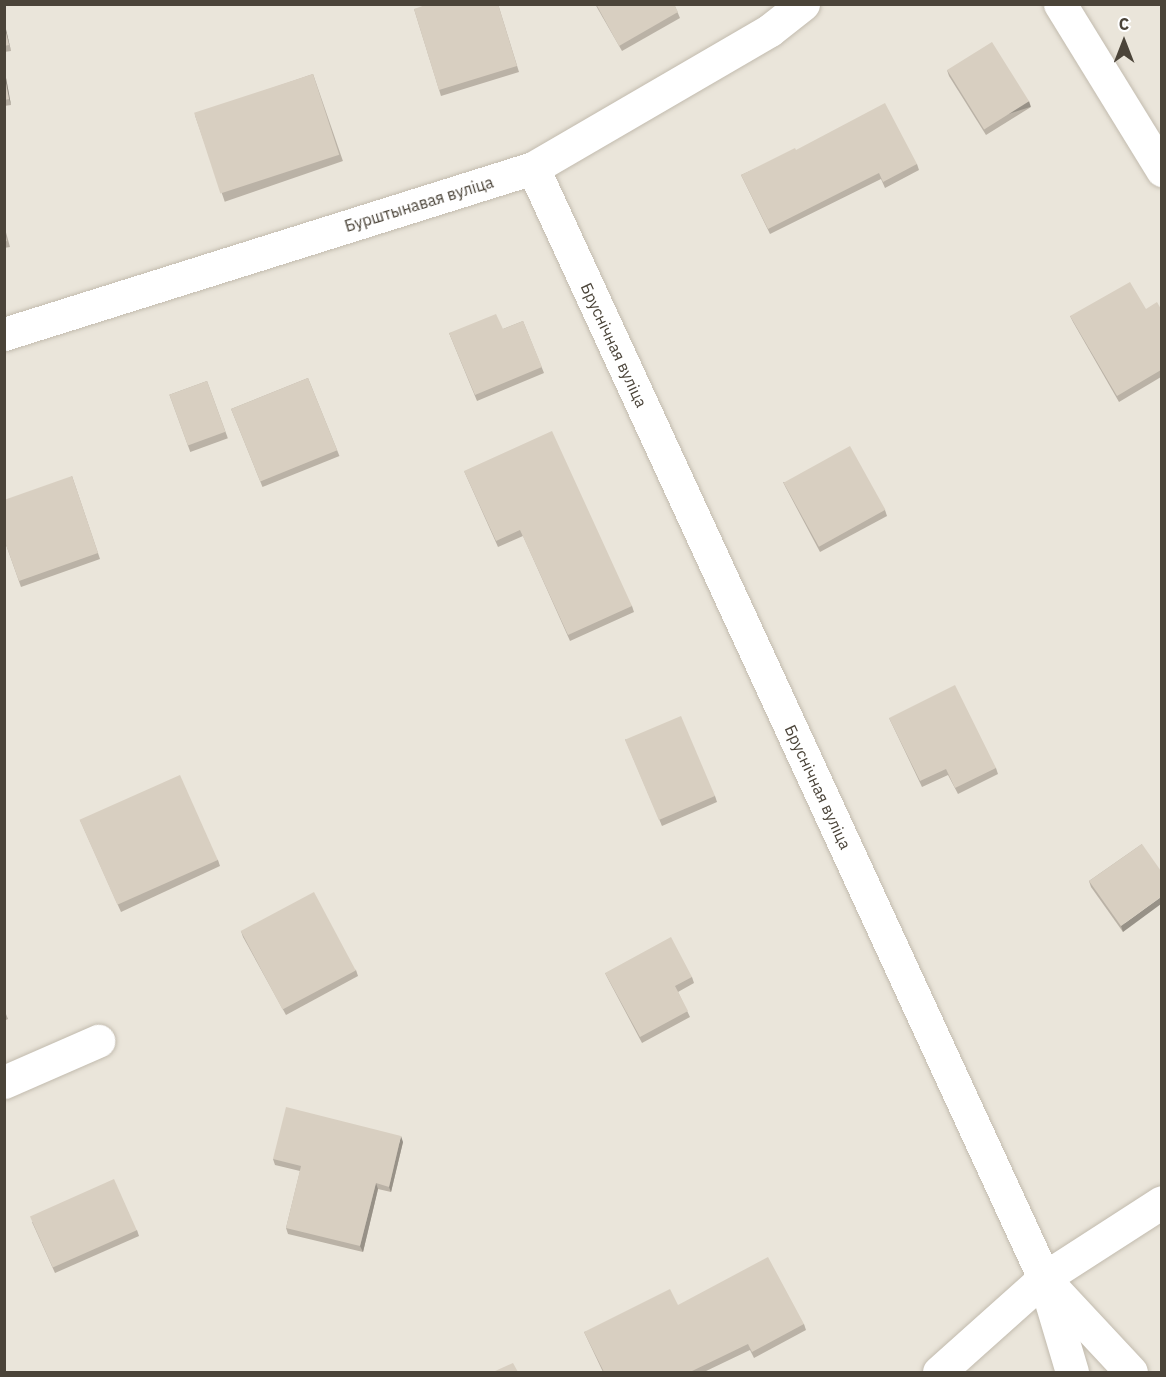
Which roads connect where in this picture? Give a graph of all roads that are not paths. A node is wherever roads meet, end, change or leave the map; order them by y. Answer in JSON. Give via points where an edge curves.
{"nodes":[{"id":1,"x":803,"y":4,"type":"edge"},
{"id":2,"x":1060,"y":4,"type":"edge"},
{"id":3,"x":532,"y":168,"type":"junction"},
{"id":4,"x":1161,"y":170,"type":"edge"},
{"id":5,"x":4,"y":334,"type":"edge"},
{"id":6,"x":98,"y":1041,"type":"dead end"},
{"id":7,"x":4,"y":1082,"type":"edge"},
{"id":8,"x":1161,"y":1202,"type":"edge"},
{"id":9,"x":1044,"y":1278,"type":"junction"},
{"id":10,"x":939,"y":1372,"type":"edge"},
{"id":11,"x":1072,"y":1372,"type":"edge"},
{"id":12,"x":1131,"y":1372,"type":"edge"}],
"edges":[{"from":1,"to":3,"type":"street","name":"Бурштынавая вуліца","via":[[770,30]]},
{"from":2,"to":4,"type":"street"},
{"from":3,"to":5,"type":"street","name":"Бурштынавая вуліца"},
{"from":3,"to":9,"type":"street","name":"Бруснічная вуліца"},
{"from":6,"to":7,"type":"street"},
{"from":8,"to":9,"type":"street"},
{"from":9,"to":10,"type":"street"},
{"from":9,"to":11,"type":"street"},
{"from":9,"to":12,"type":"street"}]}
